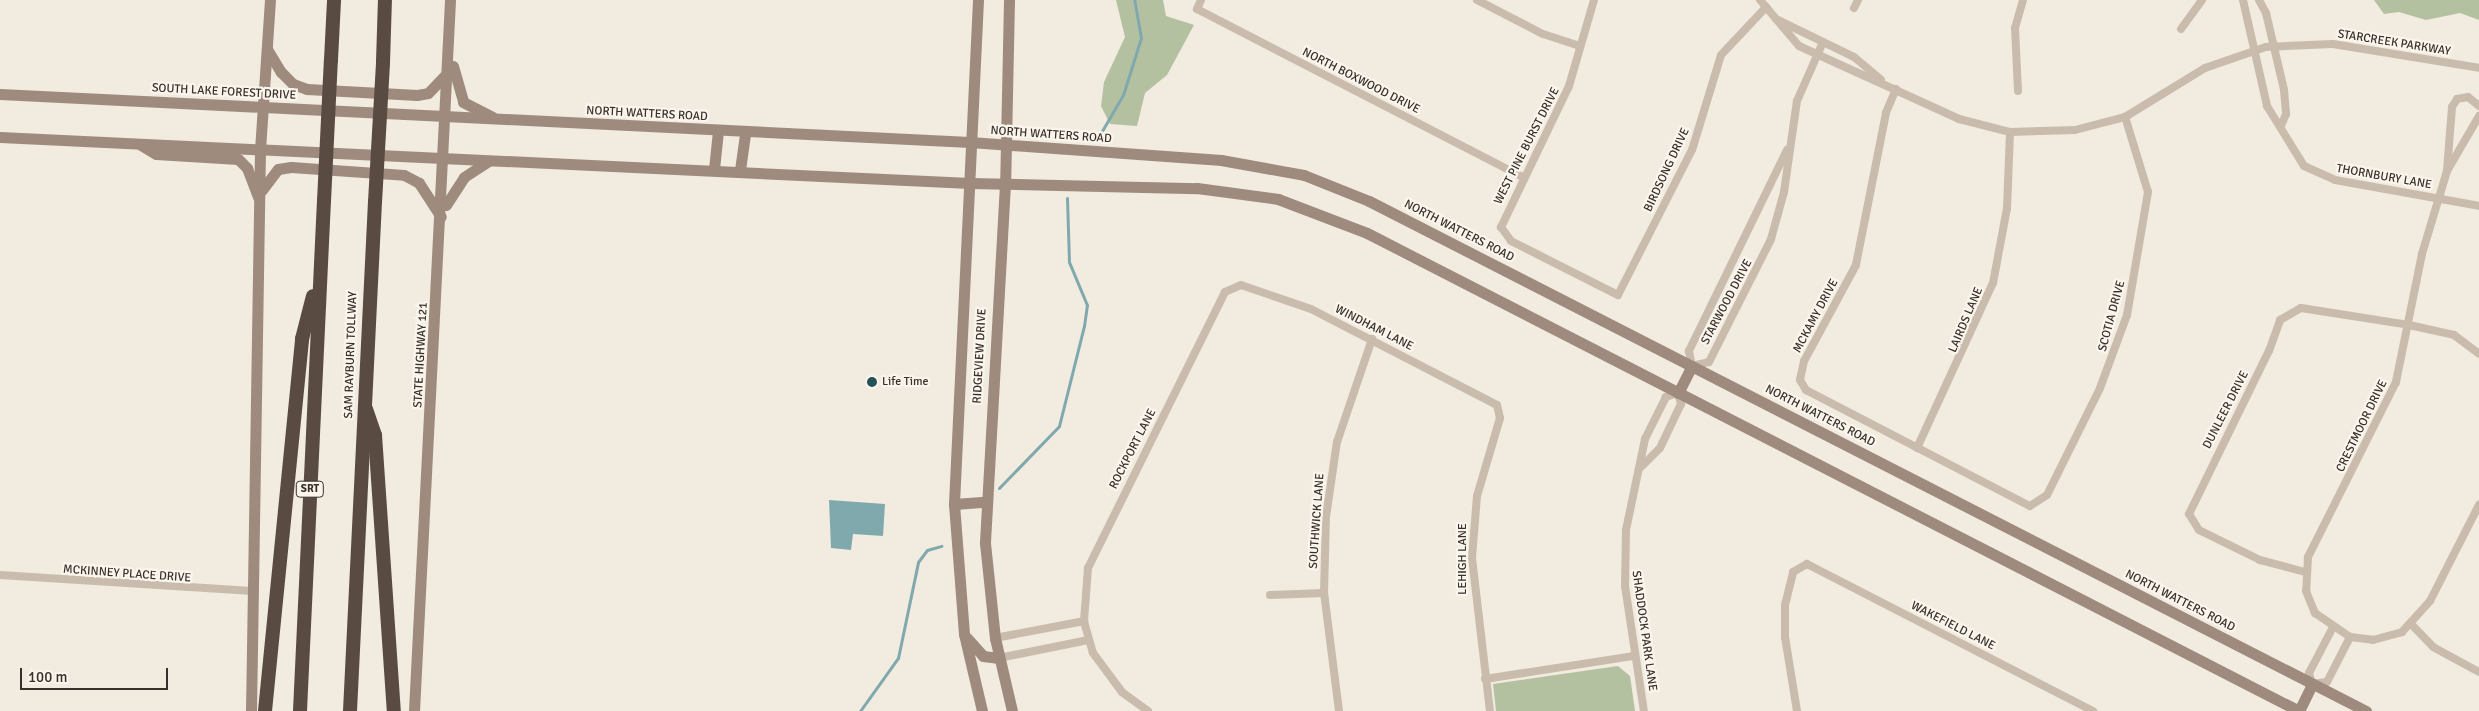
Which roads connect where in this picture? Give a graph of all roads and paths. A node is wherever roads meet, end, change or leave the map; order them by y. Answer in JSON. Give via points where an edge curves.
{"nodes":[{"id":1,"x":270,"y":0,"type":"edge"},
{"id":2,"x":334,"y":0,"type":"edge"},
{"id":3,"x":385,"y":0,"type":"edge"},
{"id":4,"x":450,"y":0,"type":"edge"},
{"id":5,"x":978,"y":0,"type":"edge"},
{"id":6,"x":1009,"y":0,"type":"edge"},
{"id":7,"x":1201,"y":0,"type":"edge"},
{"id":8,"x":1477,"y":0,"type":"edge"},
{"id":9,"x":1594,"y":0,"type":"edge"},
{"id":10,"x":1760,"y":0,"type":"edge"},
{"id":11,"x":1858,"y":0,"type":"edge"},
{"id":12,"x":2022,"y":0,"type":"edge"},
{"id":13,"x":2202,"y":0,"type":"edge"},
{"id":14,"x":2243,"y":0,"type":"edge"},
{"id":15,"x":2259,"y":0,"type":"edge"},
{"id":16,"x":1766,"y":7,"type":"junction"},
{"id":17,"x":1854,"y":8,"type":"dead end"},
{"id":18,"x":1776,"y":19,"type":"junction"},
{"id":19,"x":449,"y":25,"type":"junction"},
{"id":20,"x":2181,"y":29,"type":"dead end"},
{"id":21,"x":1823,"y":42,"type":"junction"},
{"id":22,"x":1579,"y":46,"type":"junction"},
{"id":23,"x":2274,"y":47,"type":"junction"},
{"id":24,"x":267,"y":49,"type":"junction"},
{"id":25,"x":2256,"y":50,"type":"junction"},
{"id":26,"x":1816,"y":55,"type":"junction"},
{"id":27,"x":2479,"y":68,"type":"edge"},
{"id":28,"x":447,"y":72,"type":"junction"},
{"id":29,"x":1885,"y":83,"type":"junction"},
{"id":30,"x":1896,"y":89,"type":"junction"},
{"id":31,"x":2018,"y":91,"type":"dead end"},
{"id":32,"x":0,"y":94,"type":"edge"},
{"id":33,"x":2479,"y":106,"type":"edge"},
{"id":34,"x":263,"y":108,"type":"junction"},
{"id":35,"x":2479,"y":116,"type":"edge"},
{"id":36,"x":2125,"y":117,"type":"junction"},
{"id":37,"x":446,"y":118,"type":"junction"},
{"id":38,"x":499,"y":120,"type":"junction"},
{"id":39,"x":2280,"y":126,"type":"junction"},
{"id":40,"x":718,"y":132,"type":"junction"},
{"id":41,"x":2010,"y":132,"type":"junction"},
{"id":42,"x":745,"y":134,"type":"junction"},
{"id":43,"x":0,"y":137,"type":"edge"},
{"id":44,"x":970,"y":142,"type":"junction"},
{"id":45,"x":140,"y":144,"type":"junction"},
{"id":46,"x":1004,"y":146,"type":"junction"},
{"id":47,"x":260,"y":150,"type":"junction"},
{"id":48,"x":1787,"y":150,"type":"junction"},
{"id":49,"x":445,"y":159,"type":"junction"},
{"id":50,"x":489,"y":161,"type":"junction"},
{"id":51,"x":714,"y":169,"type":"junction"},
{"id":52,"x":740,"y":170,"type":"junction"},
{"id":53,"x":2447,"y":170,"type":"junction"},
{"id":54,"x":1524,"y":178,"type":"junction"},
{"id":55,"x":970,"y":183,"type":"junction"},
{"id":56,"x":1005,"y":184,"type":"junction"},
{"id":57,"x":260,"y":192,"type":"junction"},
{"id":58,"x":2440,"y":198,"type":"junction"},
{"id":59,"x":260,"y":205,"type":"junction"},
{"id":60,"x":2479,"y":206,"type":"edge"},
{"id":61,"x":442,"y":219,"type":"junction"},
{"id":62,"x":321,"y":267,"type":"junction"},
{"id":63,"x":1230,"y":287,"type":"joint"},
{"id":64,"x":1618,"y":295,"type":"joint"},
{"id":65,"x":2409,"y":325,"type":"junction"},
{"id":66,"x":1372,"y":339,"type":"junction"},
{"id":67,"x":2479,"y":354,"type":"edge"},
{"id":68,"x":1692,"y":366,"type":"junction"},
{"id":69,"x":1678,"y":393,"type":"junction"},
{"id":70,"x":364,"y":401,"type":"junction"},
{"id":71,"x":1500,"y":409,"type":"joint"},
{"id":72,"x":1917,"y":448,"type":"junction"},
{"id":73,"x":1642,"y":466,"type":"junction"},
{"id":74,"x":985,"y":502,"type":"junction"},
{"id":75,"x":954,"y":504,"type":"junction"},
{"id":76,"x":2035,"y":505,"type":"joint"},
{"id":77,"x":2479,"y":505,"type":"edge"},
{"id":78,"x":2305,"y":572,"type":"junction"},
{"id":79,"x":0,"y":575,"type":"edge"},
{"id":80,"x":252,"y":591,"type":"junction"},
{"id":81,"x":1324,"y":593,"type":"junction"},
{"id":82,"x":1270,"y":595,"type":"dead end"},
{"id":83,"x":1084,"y":621,"type":"junction"},
{"id":84,"x":2412,"y":625,"type":"junction"},
{"id":85,"x":2332,"y":629,"type":"junction"},
{"id":86,"x":964,"y":634,"type":"junction"},
{"id":87,"x":2350,"y":637,"type":"junction"},
{"id":88,"x":995,"y":638,"type":"junction"},
{"id":89,"x":1088,"y":640,"type":"junction"},
{"id":90,"x":1634,"y":656,"type":"junction"},
{"id":91,"x":999,"y":658,"type":"junction"},
{"id":92,"x":2479,"y":672,"type":"edge"},
{"id":93,"x":1485,"y":679,"type":"junction"},
{"id":94,"x":2312,"y":684,"type":"junction"},
{"id":95,"x":251,"y":711,"type":"edge"},
{"id":96,"x":265,"y":711,"type":"edge"},
{"id":97,"x":300,"y":711,"type":"edge"},
{"id":98,"x":350,"y":711,"type":"edge"},
{"id":99,"x":394,"y":711,"type":"edge"},
{"id":100,"x":414,"y":711,"type":"edge"},
{"id":101,"x":982,"y":711,"type":"edge"},
{"id":102,"x":1012,"y":711,"type":"edge"},
{"id":103,"x":1148,"y":711,"type":"edge"},
{"id":104,"x":1339,"y":711,"type":"edge"},
{"id":105,"x":1490,"y":711,"type":"edge"},
{"id":106,"x":1644,"y":711,"type":"edge"},
{"id":107,"x":1797,"y":711,"type":"edge"},
{"id":108,"x":2093,"y":711,"type":"edge"},
{"id":109,"x":2299,"y":711,"type":"edge"},
{"id":110,"x":2366,"y":711,"type":"edge"}],
"edges":[{"from":1,"to":24,"type":"main road"},
{"from":2,"to":62,"type":"highway","number":"SRT","bridge":true},
{"from":3,"to":70,"type":"highway","name":"SAM RAYBURN TOLLWAY","bridge":true},
{"from":4,"to":19,"type":"main road","name":"STATE HIGHWAY 121"},
{"from":5,"to":44,"type":"main road","name":"RIDGEVIEW DRIVE"},
{"from":6,"to":46,"type":"main road","name":"RIDGEVIEW DRIVE"},
{"from":7,"to":54,"type":"street","name":"NORTH BOXWOOD DRIVE","via":[[1197,9]]},
{"from":8,"to":22,"type":"street","via":[[1561,42]]},
{"from":9,"to":22,"type":"street","name":"WEST PINE BURST DRIVE"},
{"from":10,"to":16,"type":"street","name":"STARCREEK PARKWAY"},
{"from":11,"to":17,"type":"street"},
{"from":12,"to":31,"type":"street","via":[[2015,28]]},
{"from":13,"to":20,"type":"street"},
{"from":14,"to":25,"type":"street","name":"THORNBURY LANE"},
{"from":15,"to":23,"type":"street"},
{"from":16,"to":18,"type":"street","name":"STARCREEK PARKWAY"},
{"from":16,"to":64,"type":"street","name":"BIRDSONG DRIVE","via":[[1721,55],[1692,150]]},
{"from":18,"to":21,"type":"street","name":"STARCREEK PARKWAY"},
{"from":18,"to":26,"type":"street","name":"STARCREEK PARKWAY","via":[[1789,39]]},
{"from":19,"to":28,"type":"main road","name":"STATE HIGHWAY 121"},
{"from":19,"to":38,"type":"main road","via":[[456,87],[463,102]]},
{"from":21,"to":26,"type":"street","name":"STARWOOD DRIVE"},
{"from":21,"to":29,"type":"street","name":"STARCREEK PARKWAY","via":[[1854,57]]},
{"from":22,"to":54,"type":"street","name":"WEST PINE BURST DRIVE","via":[[1569,86]]},
{"from":23,"to":25,"type":"street","name":"STARCREEK PARKWAY"},
{"from":23,"to":27,"type":"street","name":"STARCREEK PARKWAY","via":[[2333,44]]},
{"from":23,"to":39,"type":"street","via":[[2285,107]]},
{"from":24,"to":28,"type":"main road","via":[[281,72],[293,84],[307,89],[417,95],[428,93]]},
{"from":24,"to":34,"type":"main road"},
{"from":25,"to":36,"type":"street","name":"STARCREEK PARKWAY","via":[[2205,68]]},
{"from":25,"to":39,"type":"street","name":"THORNBURY LANE","via":[[2267,106]]},
{"from":26,"to":29,"type":"street","name":"STARCREEK PARKWAY"},
{"from":26,"to":48,"type":"street","name":"STARWOOD DRIVE","via":[[1797,101]]},
{"from":28,"to":37,"type":"main road","name":"STATE HIGHWAY 121"},
{"from":29,"to":30,"type":"street","name":"STARCREEK PARKWAY"},
{"from":30,"to":41,"type":"street","name":"STARCREEK PARKWAY","via":[[1959,119]]},
{"from":30,"to":72,"type":"street","name":"MCKAMY DRIVE","via":[[1886,113],[1856,265],[1804,361],[1800,380],[1806,390]]},
{"from":32,"to":34,"type":"main road","name":"SOUTH LAKE FOREST DRIVE"},
{"from":33,"to":53,"type":"street","name":"CRESTMOOR DRIVE","via":[[2468,97],[2454,103]]},
{"from":34,"to":37,"type":"main road","name":"SOUTH LAKE FOREST DRIVE"},
{"from":34,"to":47,"type":"main road"},
{"from":35,"to":53,"type":"street","name":"CRESTMOOR DRIVE"},
{"from":36,"to":41,"type":"street","name":"STARCREEK PARKWAY","via":[[2075,130]]},
{"from":36,"to":76,"type":"street","name":"SCOTIA DRIVE","via":[[2148,192],[2127,315],[2100,388],[2047,495]]},
{"from":37,"to":38,"type":"main road","name":"NORTH WATTERS ROAD"},
{"from":37,"to":49,"type":"main road","name":"STATE HIGHWAY 121"},
{"from":38,"to":40,"type":"main road","name":"NORTH WATTERS ROAD"},
{"from":39,"to":58,"type":"street","name":"THORNBURY LANE","via":[[2291,151],[2314,173]]},
{"from":40,"to":42,"type":"main road","name":"NORTH WATTERS ROAD"},
{"from":40,"to":51,"type":"main road"},
{"from":41,"to":72,"type":"street","name":"LAIRDS LANE","via":[[2007,208],[1993,283]]},
{"from":42,"to":44,"type":"main road","name":"NORTH WATTERS ROAD"},
{"from":42,"to":52,"type":"main road"},
{"from":43,"to":45,"type":"main road"},
{"from":44,"to":46,"type":"main road","name":"NORTH WATTERS ROAD"},
{"from":44,"to":55,"type":"main road","name":"RIDGEVIEW DRIVE"},
{"from":45,"to":47,"type":"main road"},
{"from":45,"to":59,"type":"main road","via":[[156,154],[238,159],[248,168]]},
{"from":46,"to":56,"type":"main road","name":"RIDGEVIEW DRIVE"},
{"from":46,"to":68,"type":"main road","name":"NORTH WATTERS ROAD","via":[[1221,160],[1304,175],[1369,201]]},
{"from":47,"to":49,"type":"main road"},
{"from":47,"to":57,"type":"main road"},
{"from":48,"to":68,"type":"street","name":"STARWOOD DRIVE","via":[[1689,351]]},
{"from":48,"to":68,"type":"street","name":"STARWOOD DRIVE","via":[[1784,192],[1771,239],[1709,362]]},
{"from":49,"to":50,"type":"main road"},
{"from":49,"to":61,"type":"main road","name":"STATE HIGHWAY 121"},
{"from":50,"to":51,"type":"main road"},
{"from":50,"to":61,"type":"main road","via":[[451,192]]},
{"from":51,"to":52,"type":"main road"},
{"from":52,"to":55,"type":"main road"},
{"from":53,"to":58,"type":"street","name":"CRESTMOOR DRIVE"},
{"from":54,"to":64,"type":"street","name":"WEST PINE BURST DRIVE","via":[[1502,221],[1506,238]]},
{"from":55,"to":56,"type":"main road"},
{"from":55,"to":75,"type":"main road","name":"RIDGEVIEW DRIVE"},
{"from":56,"to":69,"type":"main road","via":[[1197,188],[1308,207]]},
{"from":56,"to":74,"type":"main road","name":"RIDGEVIEW DRIVE"},
{"from":57,"to":59,"type":"main road"},
{"from":57,"to":61,"type":"main road","via":[[278,169],[291,167],[404,175],[420,183]]},
{"from":58,"to":60,"type":"street","name":"THORNBURY LANE"},
{"from":58,"to":65,"type":"street","name":"CRESTMOOR DRIVE","via":[[2422,254]]},
{"from":59,"to":80,"type":"main road"},
{"from":61,"to":100,"type":"main road","name":"STATE HIGHWAY 121"},
{"from":62,"to":96,"type":"highway","via":[[302,339]]},
{"from":62,"to":97,"type":"highway","number":"SRT"},
{"from":63,"to":66,"type":"street","name":"WINDHAM LANE","via":[[1240,285],[1284,298]]},
{"from":63,"to":83,"type":"street","name":"ROCKPORT LANE","via":[[1092,556],[1084,586]]},
{"from":65,"to":67,"type":"street","via":[[2454,335]]},
{"from":65,"to":78,"type":"street","name":"CRESTMOOR DRIVE","via":[[2390,397]]},
{"from":65,"to":78,"type":"street","name":"DUNLEER DRIVE","via":[[2301,308],[2286,314],[2191,501],[2190,517],[2199,530],[2260,560]]},
{"from":66,"to":71,"type":"street","name":"WINDHAM LANE"},
{"from":66,"to":81,"type":"street","name":"SOUTHWICK LANE","via":[[1347,405],[1329,482]]},
{"from":68,"to":69,"type":"main road"},
{"from":68,"to":94,"type":"main road","name":"NORTH WATTERS ROAD"},
{"from":69,"to":73,"type":"street","via":[[1681,404],[1660,448]]},
{"from":69,"to":73,"type":"street","name":"SHADDOCK PARK LANE","via":[[1666,396],[1645,439]]},
{"from":69,"to":109,"type":"main road"},
{"from":70,"to":98,"type":"highway","name":"SAM RAYBURN TOLLWAY"},
{"from":70,"to":99,"type":"highway","via":[[375,434]]},
{"from":71,"to":93,"type":"street","name":"LEHIGH LANE","via":[[1473,527],[1473,595]]},
{"from":72,"to":76,"type":"street","name":"MCKAMY DRIVE","via":[[2025,505]]},
{"from":73,"to":90,"type":"street","name":"SHADDOCK PARK LANE","via":[[1625,546]]},
{"from":74,"to":75,"type":"main road"},
{"from":74,"to":88,"type":"main road","name":"RIDGEVIEW DRIVE","via":[[986,578]]},
{"from":75,"to":86,"type":"main road","name":"RIDGEVIEW DRIVE"},
{"from":77,"to":84,"type":"street","via":[[2430,601]]},
{"from":78,"to":85,"type":"street","via":[[2309,602]]},
{"from":79,"to":80,"type":"street","name":"MCKINNEY PLACE DRIVE"},
{"from":80,"to":95,"type":"main road"},
{"from":81,"to":82,"type":"street"},
{"from":81,"to":104,"type":"street","name":"SOUTHWICK LANE"},
{"from":83,"to":88,"type":"street"},
{"from":83,"to":89,"type":"street","name":"ROCKPORT LANE"},
{"from":84,"to":87,"type":"street","via":[[2374,640]]},
{"from":84,"to":92,"type":"street","via":[[2433,647]]},
{"from":85,"to":87,"type":"street"},
{"from":85,"to":94,"type":"street","via":[[2309,673]]},
{"from":86,"to":91,"type":"main road","via":[[983,656]]},
{"from":86,"to":101,"type":"main road","name":"RIDGEVIEW DRIVE"},
{"from":87,"to":94,"type":"street","via":[[2327,682]]},
{"from":88,"to":91,"type":"main road","name":"RIDGEVIEW DRIVE"},
{"from":89,"to":91,"type":"street"},
{"from":89,"to":103,"type":"street","name":"ROCKPORT LANE","via":[[1109,678]]},
{"from":90,"to":93,"type":"street"},
{"from":90,"to":106,"type":"street","name":"SHADDOCK PARK LANE"},
{"from":91,"to":102,"type":"main road","name":"RIDGEVIEW DRIVE"},
{"from":93,"to":105,"type":"street","name":"LEHIGH LANE"},
{"from":94,"to":109,"type":"main road"},
{"from":94,"to":110,"type":"main road","name":"NORTH WATTERS ROAD"},
{"from":107,"to":108,"type":"street","name":"WAKEFIELD LANE","via":[[1785,622],[1793,572],[1802,565],[1813,566]]}]}
